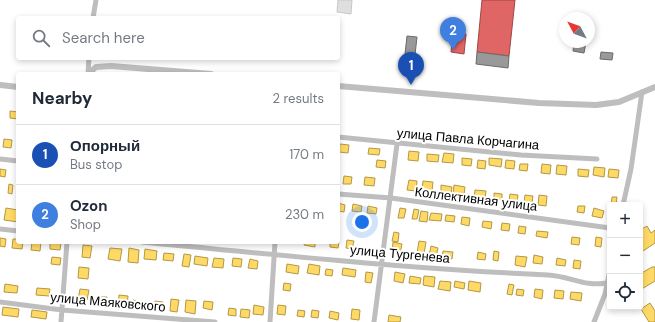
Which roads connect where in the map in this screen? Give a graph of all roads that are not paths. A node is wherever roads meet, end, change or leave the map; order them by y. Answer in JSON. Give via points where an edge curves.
{"nodes":[{"id":1,"x":96,"y":0,"type":"edge"},
{"id":2,"x":93,"y":16,"type":"edge"},
{"id":3,"x":89,"y":60,"type":"edge"},
{"id":4,"x":88,"y":72,"type":"edge"},
{"id":5,"x":89,"y":72,"type":"edge"},
{"id":6,"x":185,"y":72,"type":"edge"},
{"id":7,"x":0,"y":85,"type":"edge"},
{"id":8,"x":340,"y":86,"type":"edge"},
{"id":9,"x":16,"y":87,"type":"edge"},
{"id":10,"x":655,"y":87,"type":"edge"},
{"id":11,"x":642,"y":92,"type":"junction"},
{"id":12,"x":340,"y":137,"type":"edge"},
{"id":13,"x":397,"y":144,"type":"junction"},
{"id":14,"x":0,"y":159,"type":"edge"},
{"id":15,"x":597,"y":159,"type":"dead end"},
{"id":16,"x":16,"y":161,"type":"edge"},
{"id":17,"x":340,"y":194,"type":"edge"},
{"id":18,"x":391,"y":198,"type":"junction"},
{"id":19,"x":624,"y":202,"type":"edge"},
{"id":20,"x":607,"y":228,"type":"edge"},
{"id":21,"x":0,"y":229,"type":"edge"},
{"id":22,"x":16,"y":231,"type":"edge"},
{"id":23,"x":67,"y":244,"type":"edge"},
{"id":24,"x":164,"y":244,"type":"edge"},
{"id":25,"x":275,"y":244,"type":"edge"},
{"id":26,"x":273,"y":254,"type":"junction"},
{"id":27,"x":382,"y":264,"type":"junction"},
{"id":28,"x":607,"y":283,"type":"joint"},
{"id":29,"x":0,"y":302,"type":"edge"},
{"id":30,"x":62,"y":310,"type":"junction"},
{"id":31,"x":61,"y":322,"type":"edge"},
{"id":32,"x":215,"y":322,"type":"edge"},
{"id":33,"x":270,"y":322,"type":"edge"},
{"id":34,"x":374,"y":322,"type":"edge"},
{"id":35,"x":594,"y":322,"type":"edge"}],
"edges":[{"from":1,"to":2,"type":"street"},
{"from":3,"to":4,"type":"street"},
{"from":5,"to":6,"type":"street","via":[[96,67],[111,66]]},
{"from":7,"to":9,"type":"street"},
{"from":8,"to":11,"type":"street","via":[[539,103],[596,105],[619,102]]},
{"from":10,"to":11,"type":"street"},
{"from":11,"to":19,"type":"street"},
{"from":12,"to":13,"type":"street","name":"улица Павла Корчагина"},
{"from":13,"to":15,"type":"street","name":"улица Павла Корчагина"},
{"from":13,"to":18,"type":"street"},
{"from":14,"to":16,"type":"street"},
{"from":17,"to":18,"type":"street","name":"Коллективная улица"},
{"from":18,"to":20,"type":"street","name":"Коллективная улица"},
{"from":18,"to":27,"type":"street"},
{"from":21,"to":22,"type":"street"},
{"from":23,"to":30,"type":"street"},
{"from":24,"to":26,"type":"street","name":"улица Тургенева"},
{"from":25,"to":26,"type":"street"},
{"from":26,"to":27,"type":"street","name":"улица Тургенева"},
{"from":26,"to":33,"type":"street"},
{"from":27,"to":28,"type":"street","name":"улица Тургенева","via":[[550,275],[594,285]]},
{"from":27,"to":34,"type":"street"},
{"from":28,"to":35,"type":"street"},
{"from":29,"to":30,"type":"street","name":"улица Маяковского"},
{"from":30,"to":31,"type":"street"},
{"from":30,"to":32,"type":"street","name":"улица Маяковского"}]}
